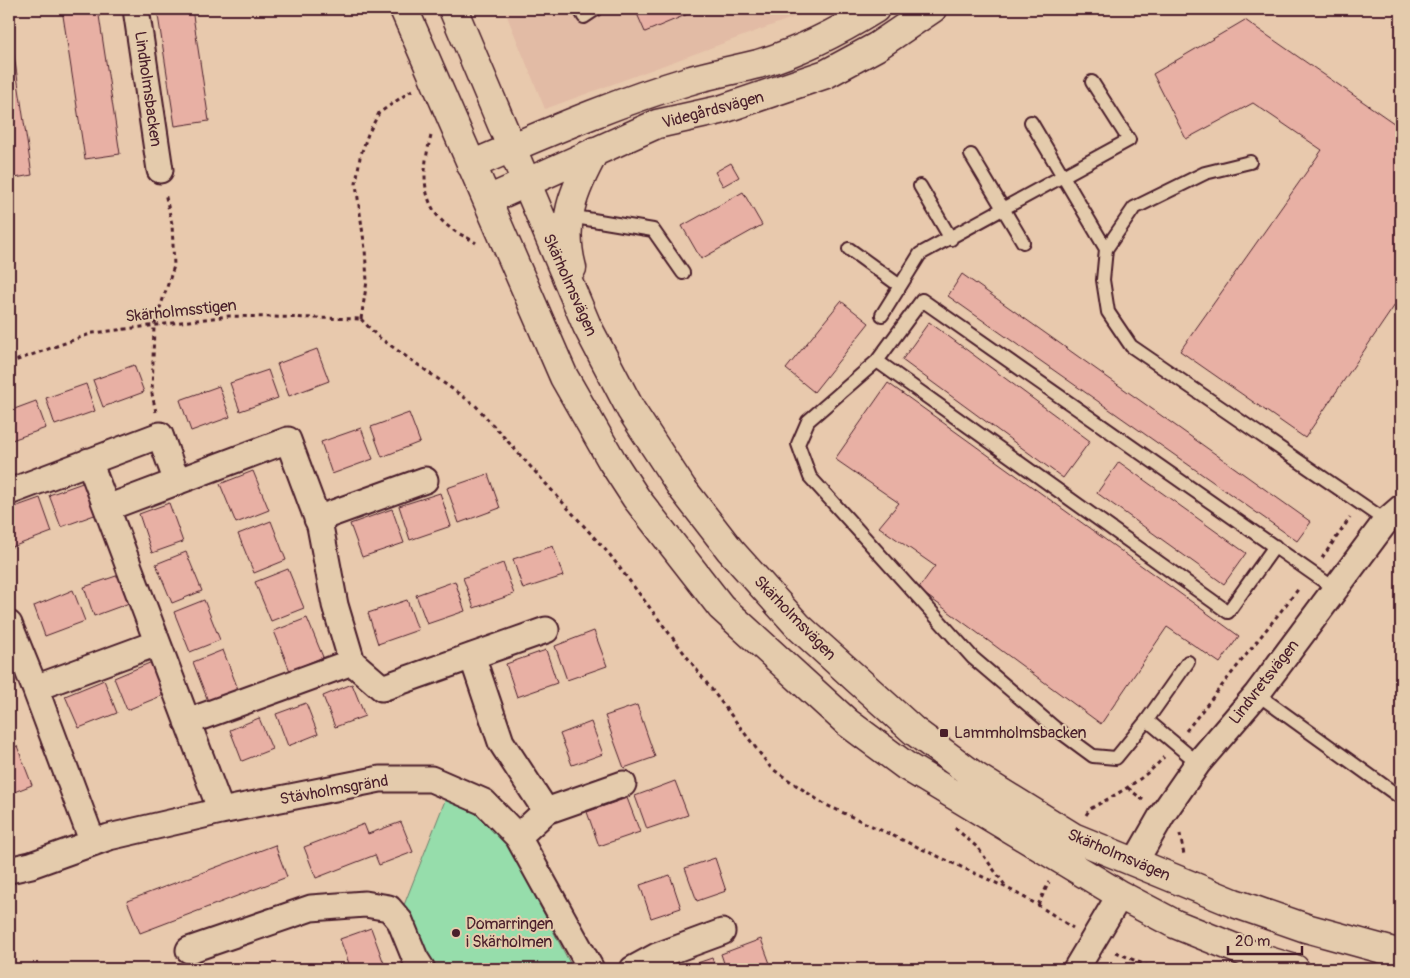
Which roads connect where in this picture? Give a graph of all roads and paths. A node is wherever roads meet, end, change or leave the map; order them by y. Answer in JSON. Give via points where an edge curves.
{"nodes":[{"id":1,"x":136,"y":9,"type":"edge"},
{"id":2,"x":404,"y":9,"type":"edge"},
{"id":3,"x":454,"y":9,"type":"edge"},
{"id":4,"x":580,"y":9,"type":"edge"},
{"id":5,"x":596,"y":9,"type":"edge"},
{"id":6,"x":932,"y":9,"type":"edge"},
{"id":7,"x":865,"y":12,"type":"edge"},
{"id":8,"x":876,"y":47,"type":"junction"},
{"id":9,"x":1092,"y":82,"type":"dead end"},
{"id":10,"x":420,"y":86,"type":"dead end"},
{"id":11,"x":1031,"y":122,"type":"dead end"},
{"id":12,"x":512,"y":147,"type":"junction"},
{"id":13,"x":596,"y":151,"type":"junction"},
{"id":14,"x":971,"y":155,"type":"dead end"},
{"id":15,"x":1250,"y":162,"type":"dead end"},
{"id":16,"x":471,"y":165,"type":"junction"},
{"id":17,"x":160,"y":170,"type":"joint"},
{"id":18,"x":1063,"y":177,"type":"junction"},
{"id":19,"x":528,"y":184,"type":"junction"},
{"id":20,"x":920,"y":186,"type":"dead end"},
{"id":21,"x":488,"y":200,"type":"junction"},
{"id":22,"x":1004,"y":210,"type":"junction"},
{"id":23,"x":569,"y":216,"type":"junction"},
{"id":24,"x":951,"y":238,"type":"junction"},
{"id":25,"x":1023,"y":242,"type":"dead end"},
{"id":26,"x":849,"y":249,"type":"dead end"},
{"id":27,"x":1106,"y":249,"type":"junction"},
{"id":28,"x":683,"y":273,"type":"dead end"},
{"id":29,"x":900,"y":286,"type":"junction"},
{"id":30,"x":882,"y":315,"type":"dead end"},
{"id":31,"x":361,"y":319,"type":"junction"},
{"id":32,"x":154,"y":326,"type":"junction"},
{"id":33,"x":587,"y":326,"type":"junction"},
{"id":34,"x":877,"y":361,"type":"junction"},
{"id":35,"x":9,"y":363,"type":"edge"},
{"id":36,"x":160,"y":435,"type":"junction"},
{"id":37,"x":90,"y":461,"type":"junction"},
{"id":38,"x":425,"y":480,"type":"dead end"},
{"id":39,"x":177,"y":482,"type":"junction"},
{"id":40,"x":9,"y":492,"type":"edge"},
{"id":41,"x":1360,"y":503,"type":"junction"},
{"id":42,"x":107,"y":508,"type":"junction"},
{"id":43,"x":1394,"y":515,"type":"edge"},
{"id":44,"x":317,"y":519,"type":"junction"},
{"id":45,"x":1275,"y":546,"type":"junction"},
{"id":46,"x":1311,"y":572,"type":"junction"},
{"id":47,"x":1335,"y":589,"type":"junction"},
{"id":48,"x":9,"y":624,"type":"edge"},
{"id":49,"x":546,"y":630,"type":"dead end"},
{"id":50,"x":157,"y":643,"type":"junction"},
{"id":51,"x":472,"y":656,"type":"junction"},
{"id":52,"x":352,"y":662,"type":"junction"},
{"id":53,"x":1188,"y":662,"type":"dead end"},
{"id":54,"x":35,"y":688,"type":"junction"},
{"id":55,"x":1256,"y":694,"type":"junction"},
{"id":56,"x":1147,"y":720,"type":"junction"},
{"id":57,"x":187,"y":722,"type":"junction"},
{"id":58,"x":1175,"y":744,"type":"junction"},
{"id":59,"x":1198,"y":763,"type":"junction"},
{"id":60,"x":623,"y":784,"type":"dead end"},
{"id":61,"x":1401,"y":798,"type":"edge"},
{"id":62,"x":546,"y":811,"type":"junction"},
{"id":63,"x":220,"y":812,"type":"junction"},
{"id":64,"x":1162,"y":815,"type":"junction"},
{"id":65,"x":518,"y":837,"type":"junction"},
{"id":66,"x":93,"y":843,"type":"junction"},
{"id":67,"x":1135,"y":862,"type":"junction"},
{"id":68,"x":1190,"y":862,"type":"dead end"},
{"id":69,"x":9,"y":870,"type":"edge"},
{"id":70,"x":1120,"y":895,"type":"junction"},
{"id":71,"x":722,"y":932,"type":"dead end"},
{"id":72,"x":1093,"y":942,"type":"junction"},
{"id":73,"x":189,"y":950,"type":"dead end"},
{"id":74,"x":1401,"y":954,"type":"edge"},
{"id":75,"x":422,"y":969,"type":"edge"},
{"id":76,"x":591,"y":969,"type":"edge"},
{"id":77,"x":633,"y":969,"type":"edge"},
{"id":78,"x":1076,"y":969,"type":"edge"},
{"id":79,"x":1154,"y":969,"type":"edge"},
{"id":80,"x":1295,"y":969,"type":"edge"}],
"edges":[{"from":1,"to":17,"type":"street","name":"Lindholmsbacken"},
{"from":2,"to":16,"type":"main road","name":"Skärholmsvägen"},
{"from":3,"to":12,"type":"main road","name":"Skärholmsvägen"},
{"from":4,"to":5,"type":"lane","via":[[584,17]]},
{"from":6,"to":8,"type":"main road","name":"Videgårdsvägen"},
{"from":7,"to":8,"type":"lane"},
{"from":7,"to":12,"type":"main road","name":"Videgårdsvägen","via":[[816,40],[760,63],[688,80]]},
{"from":8,"to":13,"type":"main road","name":"Videgårdsvägen","via":[[826,74],[720,110],[657,124]]},
{"from":9,"to":18,"type":"lane","via":[[1128,140]]},
{"from":10,"to":31,"type":"path","via":[[379,113],[360,157],[356,184],[366,248],[367,281]]},
{"from":11,"to":18,"type":"lane"},
{"from":12,"to":16,"type":"main road","name":"Videgårdsvägen"},
{"from":12,"to":19,"type":"main road","name":"Skärholmsvägen"},
{"from":13,"to":19,"type":"main road","name":"Videgårdsvägen"},
{"from":13,"to":23,"type":"main road","via":[[578,182]]},
{"from":14,"to":22,"type":"lane"},
{"from":15,"to":27,"type":"lane","via":[[1205,173],[1134,208]]},
{"from":16,"to":21,"type":"main road","name":"Skärholmsvägen"},
{"from":17,"to":32,"type":"path","via":[[172,224],[174,266]]},
{"from":18,"to":22,"type":"lane"},
{"from":18,"to":27,"type":"lane"},
{"from":19,"to":21,"type":"main road","name":"Videgårdsvägen"},
{"from":19,"to":33,"type":"main road","name":"Skärholmsvägen"},
{"from":20,"to":24,"type":"lane"},
{"from":21,"to":70,"type":"main road","name":"Skärholmsvägen","via":[[540,326],[587,420],[636,498],[721,607],[848,723],[906,766]]},
{"from":22,"to":24,"type":"lane"},
{"from":22,"to":25,"type":"lane"},
{"from":23,"to":28,"type":"lane","via":[[653,230]]},
{"from":23,"to":33,"type":"main road","via":[[570,259]]},
{"from":24,"to":29,"type":"lane","via":[[920,254]]},
{"from":26,"to":29,"type":"lane"},
{"from":27,"to":41,"type":"lane","via":[[1103,280],[1108,312],[1131,346]]},
{"from":29,"to":30,"type":"lane"},
{"from":31,"to":32,"type":"path","name":"Skärholmsstigen","via":[[229,316]]},
{"from":31,"to":72,"type":"path","via":[[377,336],[482,412],[610,555],[771,768],[824,804],[1023,896]]},
{"from":32,"to":35,"type":"path","name":"Skärholmsstigen","via":[[92,333]]},
{"from":32,"to":36,"type":"path","via":[[152,394]]},
{"from":33,"to":67,"type":"main road","name":"Skärholmsvägen","via":[[631,410],[682,488],[730,550],[799,627],[914,731],[976,777],[1073,837]]},
{"from":34,"to":45,"type":"lane","via":[[922,300]]},
{"from":34,"to":45,"type":"lane","via":[[1228,612]]},
{"from":34,"to":56,"type":"lane","via":[[808,421],[798,444],[810,476],[973,658],[1093,756],[1116,758]]},
{"from":36,"to":37,"type":"street"},
{"from":36,"to":39,"type":"street"},
{"from":37,"to":40,"type":"street"},
{"from":37,"to":42,"type":"street"},
{"from":38,"to":44,"type":"street"},
{"from":39,"to":42,"type":"street"},
{"from":39,"to":44,"type":"street","via":[[288,440]]},
{"from":41,"to":43,"type":"lane"},
{"from":41,"to":46,"type":"path"},
{"from":42,"to":50,"type":"street"},
{"from":43,"to":47,"type":"street","name":"Lindvretsvägen"},
{"from":44,"to":52,"type":"street","via":[[335,605]]},
{"from":45,"to":46,"type":"lane"},
{"from":46,"to":47,"type":"lane"},
{"from":46,"to":58,"type":"path"},
{"from":47,"to":55,"type":"street","name":"Lindvretsvägen"},
{"from":48,"to":54,"type":"street"},
{"from":49,"to":51,"type":"street"},
{"from":50,"to":54,"type":"street"},
{"from":50,"to":57,"type":"street"},
{"from":51,"to":52,"type":"street","via":[[382,688]]},
{"from":51,"to":62,"type":"street","via":[[501,742]]},
{"from":52,"to":57,"type":"street"},
{"from":53,"to":56,"type":"lane"},
{"from":54,"to":66,"type":"street"},
{"from":55,"to":59,"type":"street","name":"Lindvretsvägen"},
{"from":55,"to":61,"type":"lane"},
{"from":56,"to":58,"type":"lane"},
{"from":57,"to":63,"type":"street"},
{"from":58,"to":59,"type":"lane"},
{"from":58,"to":64,"type":"path","via":[[1155,768],[1128,788]]},
{"from":59,"to":64,"type":"street","name":"Lindvretsvägen"},
{"from":60,"to":62,"type":"street"},
{"from":62,"to":65,"type":"street"},
{"from":63,"to":65,"type":"street","name":"Stävholmsgränd","via":[[380,779],[431,780],[484,802]]},
{"from":63,"to":66,"type":"street","name":"Stävholmsgränd"},
{"from":64,"to":67,"type":"street","name":"Lindvretsvägen"},
{"from":64,"to":68,"type":"path","via":[[1180,826],[1181,845]]},
{"from":65,"to":76,"type":"street","name":"Stävholmsgränd"},
{"from":66,"to":69,"type":"street","name":"Stävholmsgränd"},
{"from":67,"to":70,"type":"main road"},
{"from":67,"to":74,"type":"main road","name":"Skärholmsvägen","via":[[1306,928]]},
{"from":70,"to":72,"type":"street"},
{"from":70,"to":80,"type":"main road","name":"Skärholmsvägen","via":[[1175,924]]},
{"from":71,"to":77,"type":"street","via":[[657,956]]},
{"from":72,"to":78,"type":"street"},
{"from":72,"to":79,"type":"path"},
{"from":73,"to":75,"type":"street","via":[[311,908],[365,904],[389,908],[400,921]]}]}
